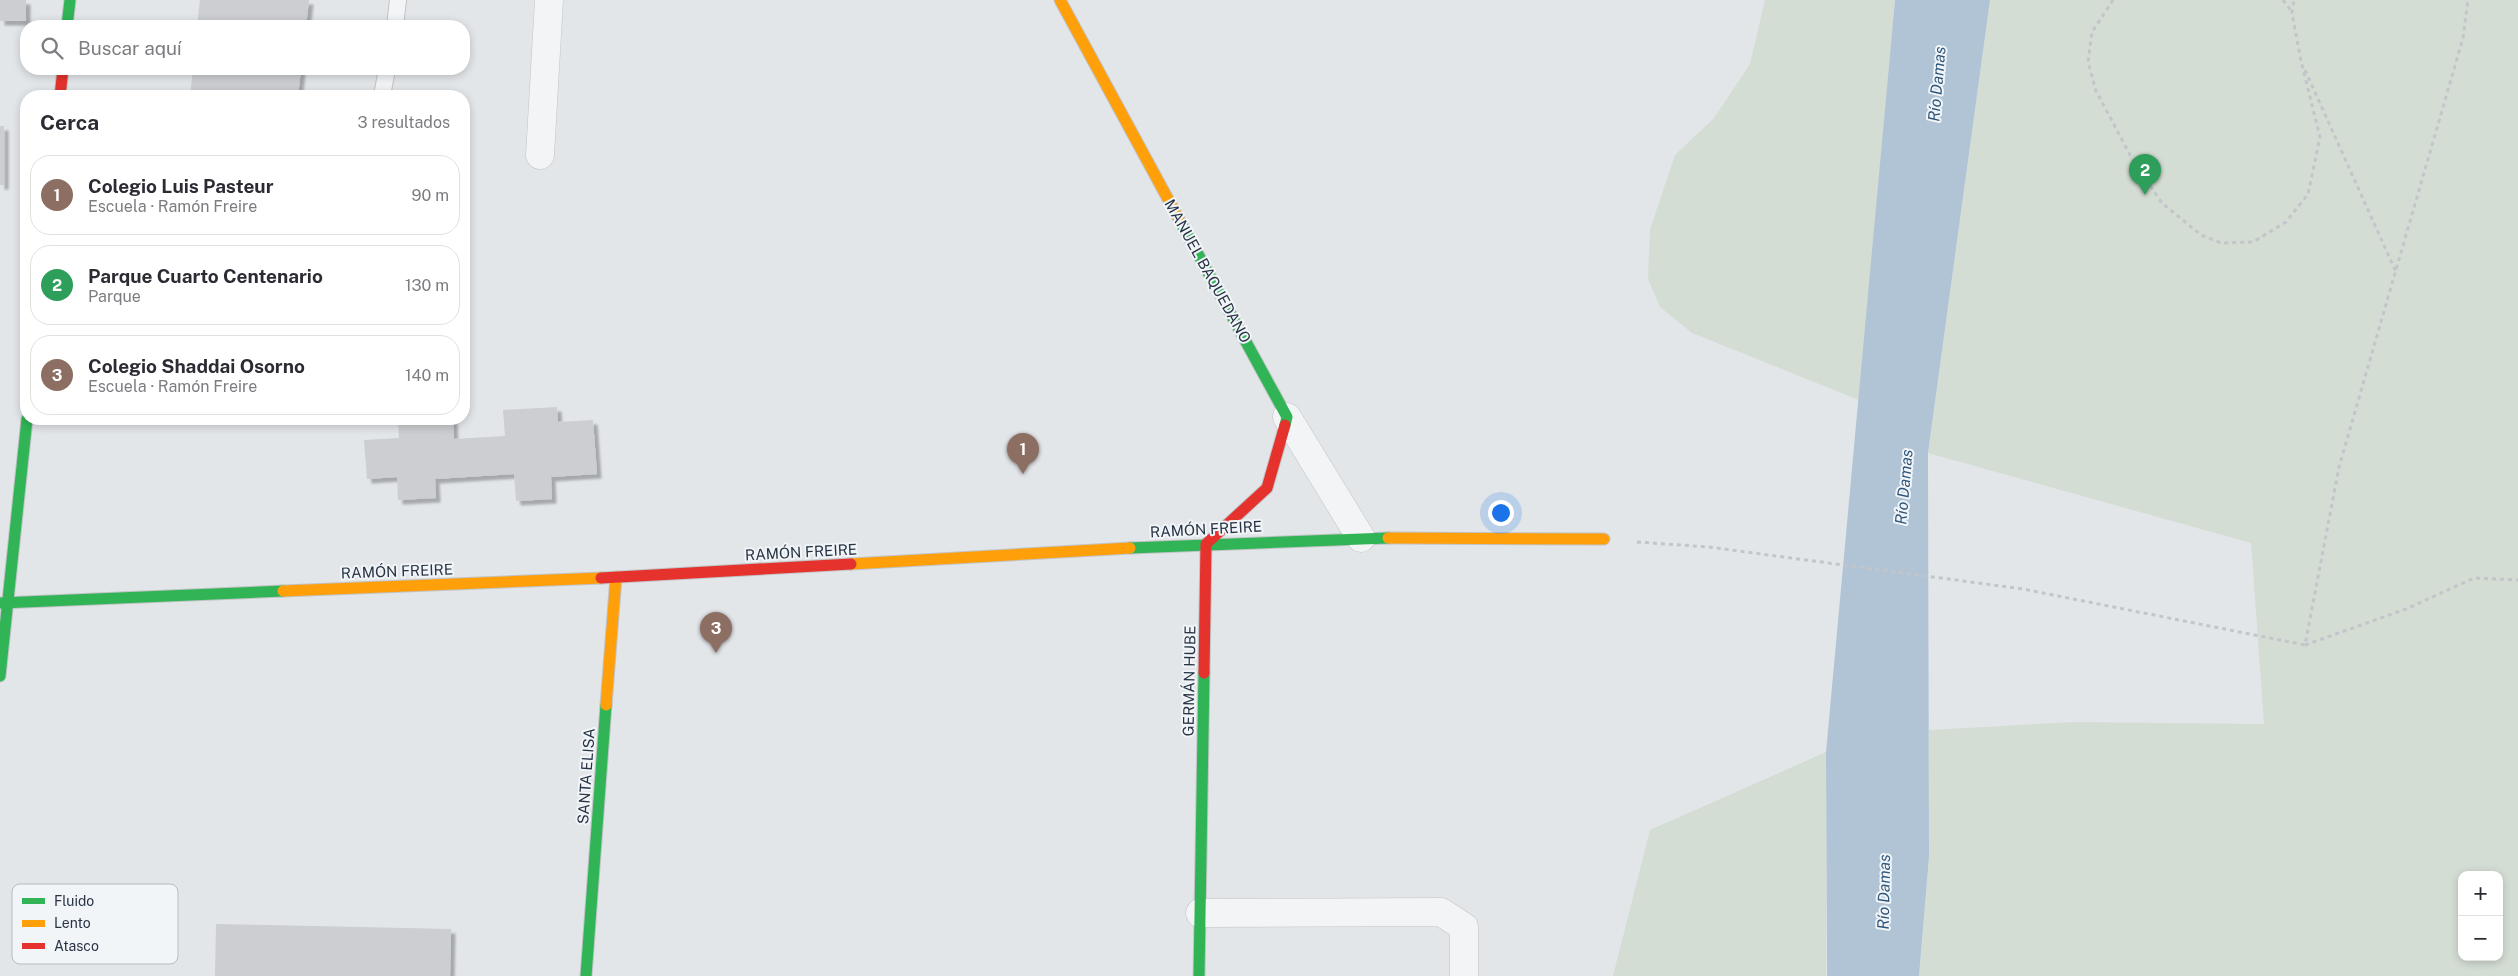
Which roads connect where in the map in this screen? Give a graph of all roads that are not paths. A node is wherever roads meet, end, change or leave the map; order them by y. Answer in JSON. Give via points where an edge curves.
{"nodes":[{"id":1,"x":70,"y":0,"type":"edge"},
{"id":2,"x":398,"y":0,"type":"edge"},
{"id":3,"x":549,"y":0,"type":"edge"},
{"id":4,"x":1060,"y":0,"type":"edge"},
{"id":5,"x":68,"y":20,"type":"edge"},
{"id":6,"x":396,"y":20,"type":"edge"},
{"id":7,"x":62,"y":75,"type":"edge"},
{"id":8,"x":386,"y":75,"type":"edge"},
{"id":9,"x":61,"y":90,"type":"edge"},
{"id":10,"x":383,"y":90,"type":"edge"},
{"id":11,"x":540,"y":155,"type":"dead end"},
{"id":12,"x":1288,"y":417,"type":"junction"},
{"id":13,"x":26,"y":425,"type":"edge"},
{"id":14,"x":1361,"y":538,"type":"junction"},
{"id":15,"x":1604,"y":539,"type":"road end"},
{"id":16,"x":1206,"y":544,"type":"junction"},
{"id":17,"x":616,"y":577,"type":"junction"},
{"id":18,"x":4,"y":602,"type":"edge"},
{"id":19,"x":0,"y":676,"type":"edge"},
{"id":20,"x":1200,"y":913,"type":"junction"},
{"id":21,"x":586,"y":976,"type":"edge"},
{"id":22,"x":1199,"y":976,"type":"edge"},
{"id":23,"x":1464,"y":976,"type":"edge"}],
"edges":[{"from":1,"to":5,"type":"street"},
{"from":2,"to":6,"type":"lane"},
{"from":3,"to":11,"type":"street"},
{"from":4,"to":12,"type":"street","name":"MANUEL BAQUEDANO"},
{"from":7,"to":9,"type":"street"},
{"from":8,"to":10,"type":"lane"},
{"from":12,"to":14,"type":"street","name":"MANUEL BAQUEDANO"},
{"from":12,"to":16,"type":"street","via":[[1267,488]]},
{"from":13,"to":18,"type":"street"},
{"from":14,"to":15,"type":"street","name":"RAMÓN FREIRE"},
{"from":14,"to":16,"type":"street","name":"RAMÓN FREIRE"},
{"from":16,"to":17,"type":"street","name":"RAMÓN FREIRE"},
{"from":16,"to":20,"type":"street","name":"GERMÁN HUBE"},
{"from":17,"to":18,"type":"street","name":"RAMÓN FREIRE"},
{"from":17,"to":21,"type":"street","name":"SANTA ELISA"},
{"from":18,"to":19,"type":"street"},
{"from":20,"to":22,"type":"street","name":"GERMÁN HUBE"},
{"from":20,"to":23,"type":"street","via":[[1441,912],[1464,927]]}]}
